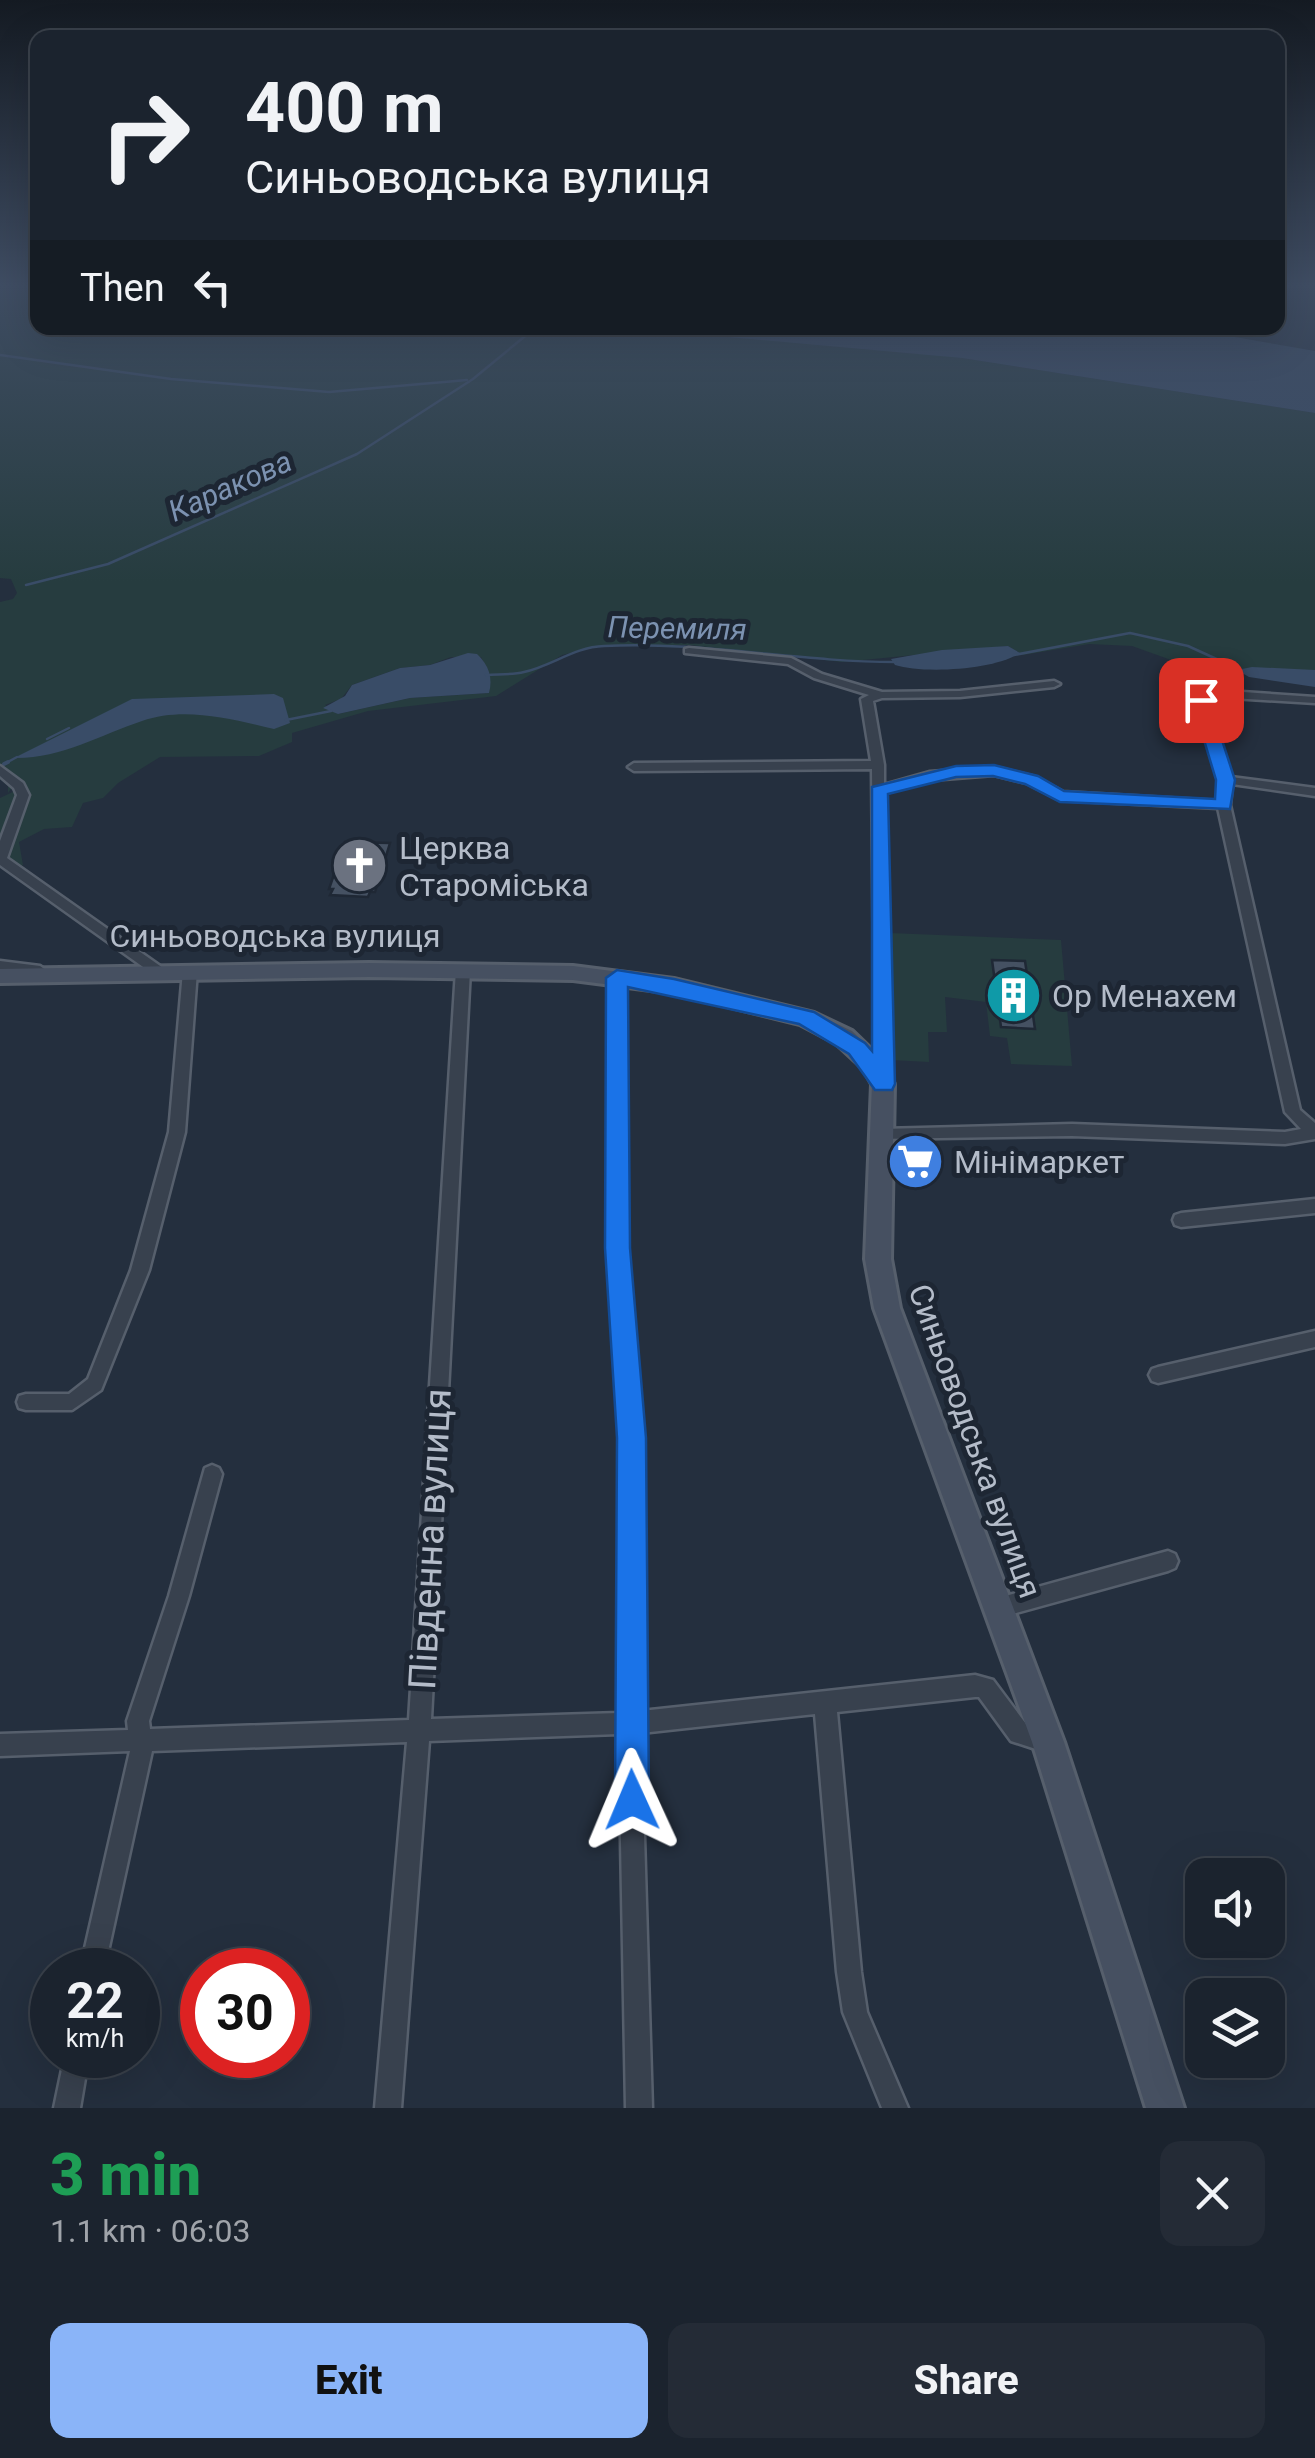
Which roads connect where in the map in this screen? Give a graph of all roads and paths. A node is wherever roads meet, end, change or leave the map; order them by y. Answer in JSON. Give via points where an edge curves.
{"nodes":[{"id":1,"x":689,"y":651,"type":"dead end"},
{"id":2,"x":1054,"y":684,"type":"dead end"},
{"id":3,"x":881,"y":695,"type":"junction"},
{"id":4,"x":1315,"y":700,"type":"edge"},
{"id":5,"x":878,"y":766,"type":"junction"},
{"id":6,"x":634,"y":767,"type":"dead end"},
{"id":7,"x":0,"y":770,"type":"edge"},
{"id":8,"x":1226,"y":780,"type":"junction"},
{"id":9,"x":878,"y":791,"type":"junction"},
{"id":10,"x":1315,"y":792,"type":"edge"},
{"id":11,"x":1224,"y":805,"type":"junction"},
{"id":12,"x":0,"y":859,"type":"edge"},
{"id":13,"x":0,"y":966,"type":"edge"},
{"id":14,"x":463,"y":970,"type":"junction"},
{"id":15,"x":158,"y":971,"type":"junction"},
{"id":16,"x":190,"y":971,"type":"junction"},
{"id":17,"x":64,"y":973,"type":"junction"},
{"id":18,"x":0,"y":976,"type":"edge"},
{"id":19,"x":617,"y":978,"type":"junction"},
{"id":20,"x":884,"y":1084,"type":"junction"},
{"id":21,"x":1314,"y":1133,"type":"edge"},
{"id":22,"x":882,"y":1135,"type":"junction"},
{"id":23,"x":1315,"y":1206,"type":"edge"},
{"id":24,"x":1181,"y":1220,"type":"dead end"},
{"id":25,"x":1315,"y":1339,"type":"edge"},
{"id":26,"x":1158,"y":1375,"type":"dead end"},
{"id":27,"x":26,"y":1402,"type":"dead end"},
{"id":28,"x":212,"y":1474,"type":"dead end"},
{"id":29,"x":1168,"y":1561,"type":"dead end"},
{"id":30,"x":998,"y":1608,"type":"junction"},
{"id":31,"x":825,"y":1703,"type":"junction"},
{"id":32,"x":630,"y":1723,"type":"junction"},
{"id":33,"x":419,"y":1732,"type":"junction"},
{"id":34,"x":140,"y":1742,"type":"junction"},
{"id":35,"x":1048,"y":1742,"type":"junction"},
{"id":36,"x":0,"y":1746,"type":"edge"},
{"id":37,"x":97,"y":1948,"type":"edge"},
{"id":38,"x":73,"y":2078,"type":"edge"},
{"id":39,"x":67,"y":2108,"type":"edge"},
{"id":40,"x":388,"y":2108,"type":"edge"},
{"id":41,"x":639,"y":2108,"type":"edge"},
{"id":42,"x":895,"y":2108,"type":"edge"},
{"id":43,"x":1165,"y":2108,"type":"edge"}],
"edges":[{"from":1,"to":3,"type":"street","via":[[791,662]]},
{"from":2,"to":3,"type":"street"},
{"from":3,"to":5,"type":"street","via":[[867,699]]},
{"from":4,"to":8,"type":"street","via":[[1213,693],[1201,700]]},
{"from":5,"to":6,"type":"street"},
{"from":5,"to":9,"type":"street"},
{"from":7,"to":12,"type":"street","via":[[24,795]]},
{"from":8,"to":10,"type":"street"},
{"from":8,"to":11,"type":"street"},
{"from":9,"to":11,"type":"street","via":[[956,771],[994,770],[1060,796]]},
{"from":9,"to":20,"type":"street"},
{"from":11,"to":21,"type":"street","via":[[1294,1112]]},
{"from":12,"to":15,"type":"street"},
{"from":13,"to":17,"type":"street","name":"Синьоводська вулиця"},
{"from":14,"to":16,"type":"street","name":"Синьоводська вулиця"},
{"from":14,"to":19,"type":"street","name":"Синьоводська вулиця"},
{"from":14,"to":33,"type":"street","name":"Південна вулиця"},
{"from":15,"to":16,"type":"street","name":"Синьоводська вулиця"},
{"from":15,"to":17,"type":"street","name":"Синьоводська вулиця"},
{"from":16,"to":27,"type":"street","via":[[177,1132],[140,1270],[95,1384],[72,1402]]},
{"from":17,"to":18,"type":"street","name":"Синьоводська вулиця"},
{"from":19,"to":20,"type":"street","name":"Синьоводська вулиця","via":[[806,1018],[857,1048]]},
{"from":19,"to":32,"type":"street","via":[[618,1248],[632,1438]]},
{"from":20,"to":22,"type":"street","name":"Синьоводська вулиця"},
{"from":21,"to":22,"type":"street"},
{"from":22,"to":30,"type":"street","name":"Синьоводська вулиця","via":[[882,1294]]},
{"from":23,"to":24,"type":"street"},
{"from":25,"to":26,"type":"street"},
{"from":28,"to":34,"type":"street","via":[[138,1721]]},
{"from":29,"to":30,"type":"street"},
{"from":30,"to":35,"type":"street","name":"Синьоводська вулиця"},
{"from":31,"to":32,"type":"street"},
{"from":31,"to":35,"type":"street","via":[[975,1686],[986,1688],[1020,1733]]},
{"from":31,"to":42,"type":"street","via":[[851,1986],[868,2049]]},
{"from":32,"to":33,"type":"street"},
{"from":32,"to":41,"type":"street"},
{"from":33,"to":34,"type":"street"},
{"from":33,"to":40,"type":"street","name":"Південна вулиця"},
{"from":34,"to":36,"type":"street"},
{"from":34,"to":37,"type":"street"},
{"from":35,"to":43,"type":"street","name":"Синьоводська вулиця"},
{"from":38,"to":39,"type":"street"}]}
